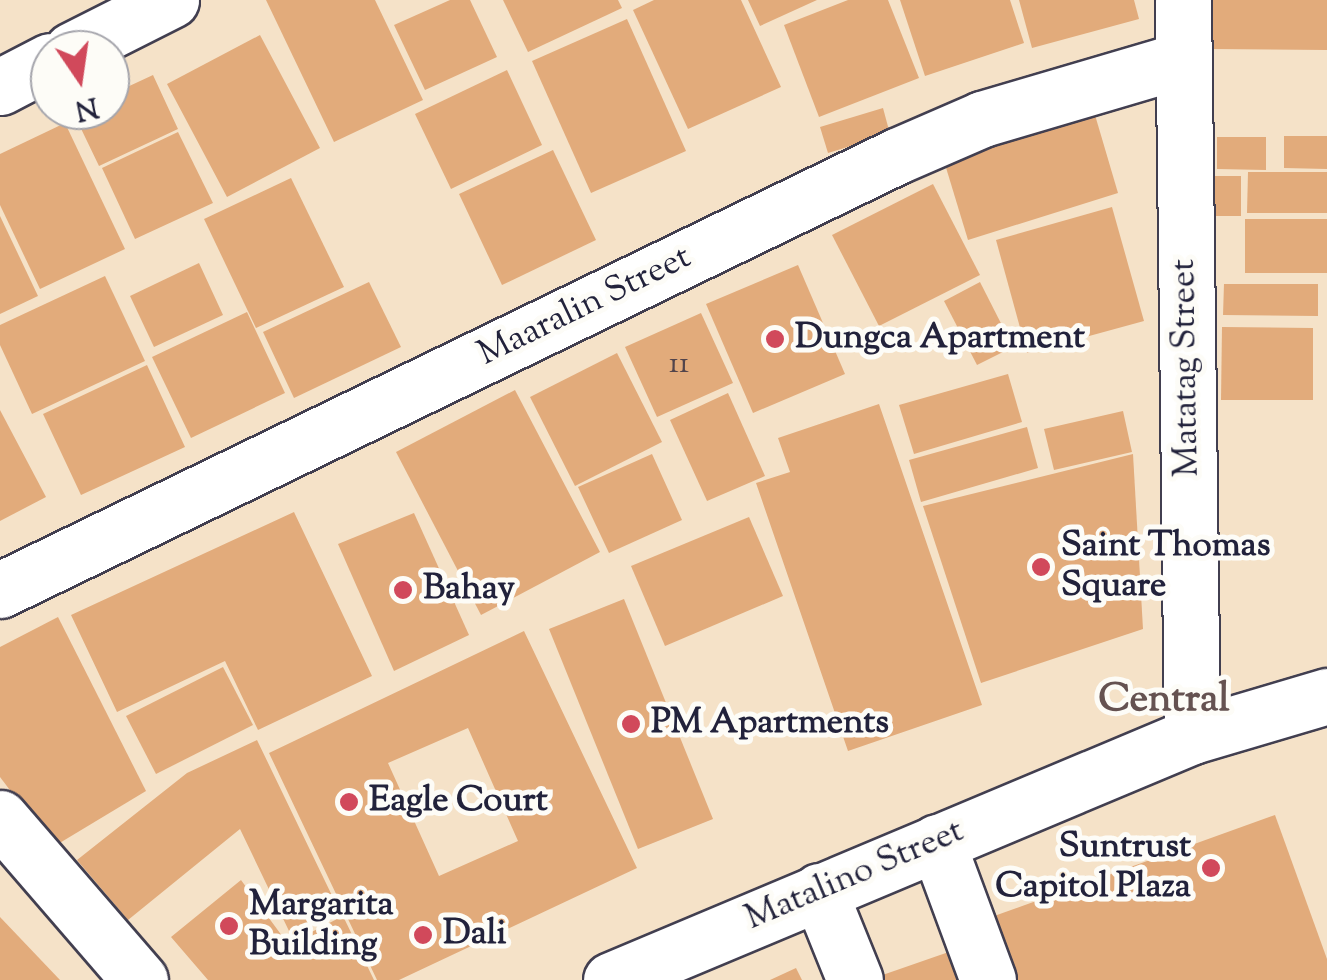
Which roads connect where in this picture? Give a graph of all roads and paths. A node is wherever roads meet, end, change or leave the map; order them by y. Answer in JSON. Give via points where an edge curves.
{"nodes":[{"id":1,"x":170,"y":0,"type":"edge"},
{"id":2,"x":1183,"y":0,"type":"edge"},
{"id":3,"x":111,"y":30,"type":"edge"},
{"id":4,"x":1183,"y":60,"type":"junction"},
{"id":5,"x":30,"y":71,"type":"edge"},
{"id":6,"x":0,"y":86,"type":"edge"},
{"id":7,"x":0,"y":590,"type":"edge"},
{"id":8,"x":1327,"y":697,"type":"edge"},
{"id":9,"x":1192,"y":736,"type":"junction"},
{"id":10,"x":0,"y":818,"type":"edge"},
{"id":11,"x":937,"y":842,"type":"junction"},
{"id":12,"x":819,"y":891,"type":"junction"},
{"id":13,"x":140,"y":980,"type":"edge"},
{"id":14,"x":611,"y":980,"type":"edge"},
{"id":15,"x":856,"y":980,"type":"edge"},
{"id":16,"x":988,"y":980,"type":"edge"}],
"edges":[{"from":1,"to":3,"type":"street"},
{"from":2,"to":4,"type":"street","name":"Matatag Street"},
{"from":4,"to":7,"type":"street","name":"Maaralin Street","via":[[982,119],[897,156]]},
{"from":4,"to":9,"type":"street","name":"Matatag Street"},
{"from":5,"to":6,"type":"street"},
{"from":8,"to":9,"type":"street","name":"Matalino Street"},
{"from":9,"to":11,"type":"street","name":"Matalino Street"},
{"from":10,"to":13,"type":"street"},
{"from":11,"to":12,"type":"street","name":"Matalino Street"},
{"from":11,"to":16,"type":"street"},
{"from":12,"to":14,"type":"street","name":"Matalino Street"},
{"from":12,"to":15,"type":"street"}]}
